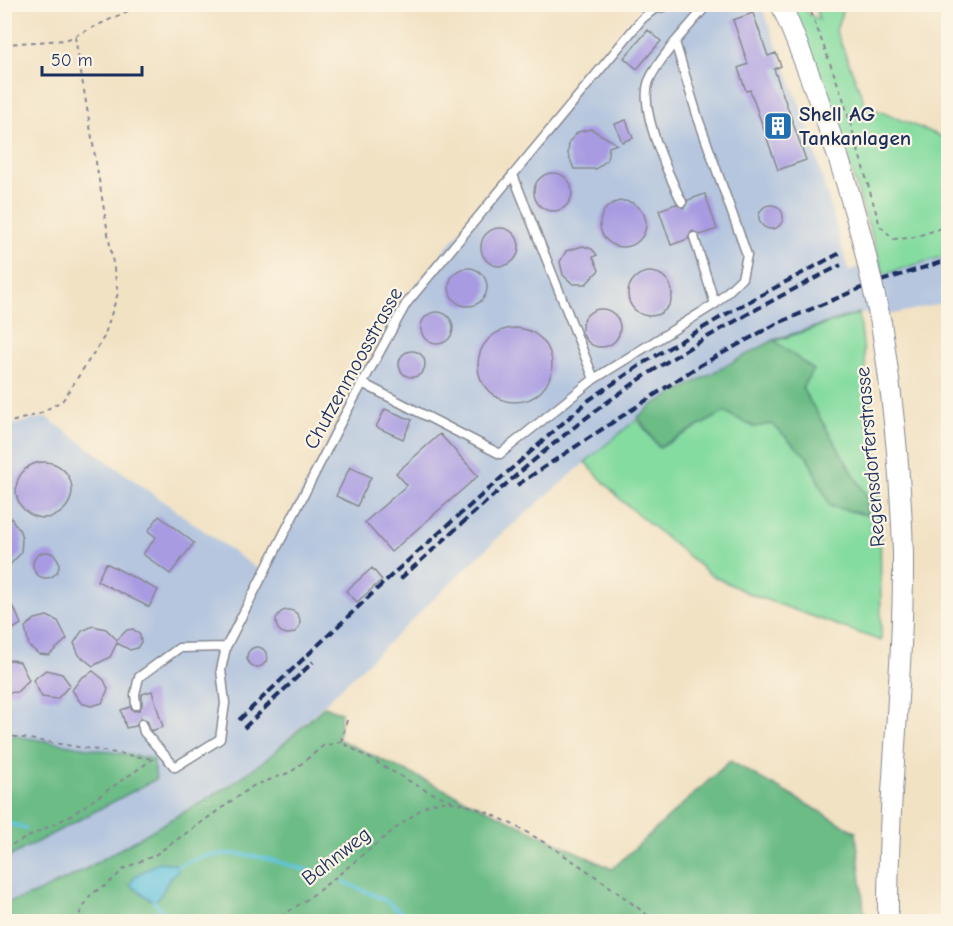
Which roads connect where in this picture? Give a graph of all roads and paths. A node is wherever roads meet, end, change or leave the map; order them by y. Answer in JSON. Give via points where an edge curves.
{"nodes":[{"id":1,"x":143,"y":4,"type":"edge"},
{"id":2,"x":672,"y":4,"type":"edge"},
{"id":3,"x":708,"y":4,"type":"edge"},
{"id":4,"x":781,"y":4,"type":"edge"},
{"id":5,"x":808,"y":4,"type":"edge"},
{"id":6,"x":75,"y":37,"type":"junction"},
{"id":7,"x":675,"y":42,"type":"junction"},
{"id":8,"x":4,"y":44,"type":"edge"},
{"id":9,"x":513,"y":175,"type":"junction"},
{"id":10,"x":682,"y":202,"type":"dead end"},
{"id":11,"x":948,"y":226,"type":"edge"},
{"id":12,"x":694,"y":237,"type":"dead end"},
{"id":13,"x":715,"y":304,"type":"junction"},
{"id":14,"x":594,"y":380,"type":"junction"},
{"id":15,"x":363,"y":383,"type":"junction"},
{"id":16,"x":4,"y":424,"type":"edge"},
{"id":17,"x":226,"y":647,"type":"junction"},
{"id":18,"x":136,"y":705,"type":"dead end"},
{"id":19,"x":347,"y":720,"type":"dead end"},
{"id":20,"x":142,"y":724,"type":"dead end"},
{"id":21,"x":4,"y":735,"type":"edge"},
{"id":22,"x":341,"y":742,"type":"junction"},
{"id":23,"x":455,"y":802,"type":"junction"},
{"id":24,"x":4,"y":849,"type":"edge"},
{"id":25,"x":75,"y":921,"type":"edge"},
{"id":26,"x":274,"y":921,"type":"edge"},
{"id":27,"x":656,"y":921,"type":"edge"},
{"id":28,"x":888,"y":921,"type":"edge"}],
"edges":[{"from":1,"to":6,"type":"path"},
{"from":2,"to":9,"type":"lane","name":"Chutzenmoosstrasse","via":[[653,10],[642,19]]},
{"from":3,"to":7,"type":"lane"},
{"from":4,"to":28,"type":"street","name":"Regensdorferstrasse","bridge":true,"via":[[841,163],[863,243],[881,323],[898,460],[903,554]]},
{"from":5,"to":11,"type":"path","via":[[843,98],[880,226],[894,239],[911,238]]},
{"from":6,"to":8,"type":"path"},
{"from":6,"to":16,"type":"path","via":[[118,293],[104,337],[63,400],[39,414]]},
{"from":7,"to":10,"type":"lane","via":[[648,83],[646,99],[663,164]]},
{"from":7,"to":13,"type":"lane","via":[[747,255],[742,278]]},
{"from":9,"to":14,"type":"lane"},
{"from":9,"to":15,"type":"lane","name":"Chutzenmoosstrasse","via":[[406,304]]},
{"from":12,"to":13,"type":"lane"},
{"from":13,"to":14,"type":"lane"},
{"from":14,"to":15,"type":"lane","via":[[500,454]]},
{"from":15,"to":17,"type":"lane","name":"Chutzenmoosstrasse"},
{"from":17,"to":18,"type":"lane","via":[[179,648],[139,677]]},
{"from":17,"to":20,"type":"lane","name":"Chutzenmoosstrasse","via":[[221,670],[225,703],[220,739],[175,767],[144,732]]},
{"from":19,"to":22,"type":"path"},
{"from":21,"to":24,"type":"path","via":[[153,759],[70,816]]},
{"from":22,"to":23,"type":"path","via":[[425,790]]},
{"from":22,"to":25,"type":"path","via":[[323,746],[291,772],[253,786],[155,855],[125,868],[91,894]]},
{"from":23,"to":26,"type":"path","name":"Bahnweg","via":[[434,803],[416,814]]},
{"from":23,"to":27,"type":"path","via":[[496,816],[596,874]]}]}
